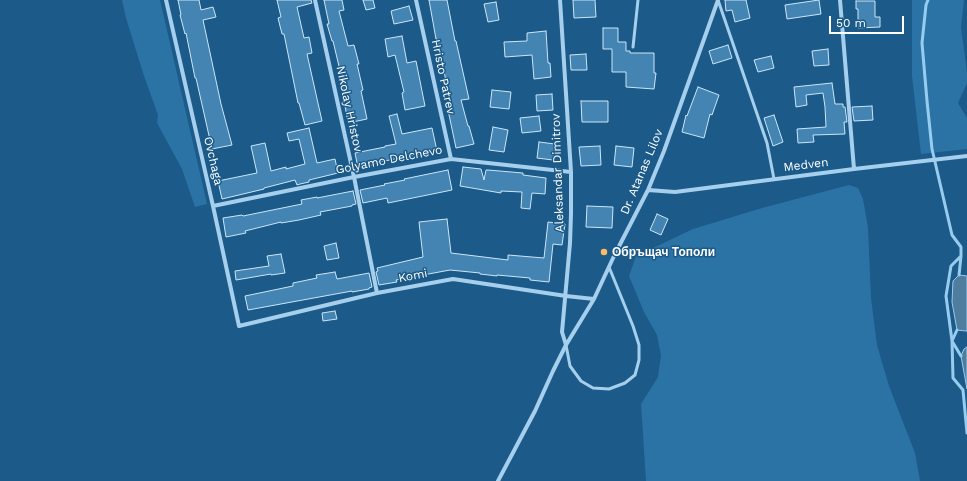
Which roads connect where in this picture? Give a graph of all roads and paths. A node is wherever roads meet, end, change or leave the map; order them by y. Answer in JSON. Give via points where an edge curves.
{"nodes":[{"id":1,"x":166,"y":0,"type":"edge"},
{"id":2,"x":315,"y":0,"type":"edge"},
{"id":3,"x":416,"y":0,"type":"edge"},
{"id":4,"x":560,"y":0,"type":"edge"},
{"id":5,"x":638,"y":0,"type":"edge"},
{"id":6,"x":718,"y":0,"type":"edge"},
{"id":7,"x":840,"y":0,"type":"edge"},
{"id":8,"x":633,"y":47,"type":"dead end"},
{"id":9,"x":967,"y":156,"type":"edge"},
{"id":10,"x":451,"y":159,"type":"junction"},
{"id":11,"x":854,"y":168,"type":"junction"},
{"id":12,"x":571,"y":172,"type":"junction"},
{"id":13,"x":354,"y":177,"type":"junction"},
{"id":14,"x":774,"y":179,"type":"junction"},
{"id":15,"x":648,"y":190,"type":"junction"},
{"id":16,"x":213,"y":206,"type":"junction"},
{"id":17,"x":609,"y":267,"type":"junction"},
{"id":18,"x":377,"y":293,"type":"junction"},
{"id":19,"x":566,"y":296,"type":"junction"},
{"id":20,"x":594,"y":299,"type":"junction"},
{"id":21,"x":239,"y":326,"type":"joint"},
{"id":22,"x":566,"y":345,"type":"junction"},
{"id":23,"x":498,"y":481,"type":"edge"}],
"edges":[{"from":1,"to":16,"type":"street","name":"Ovchaga"},
{"from":2,"to":13,"type":"street","name":"Nikolay Hristov"},
{"from":3,"to":10,"type":"street","name":"Hristo Patrev"},
{"from":4,"to":12,"type":"street","name":"Aleksandar Dimitrov"},
{"from":5,"to":8,"type":"lane"},
{"from":6,"to":14,"type":"lane","via":[[767,143]]},
{"from":6,"to":15,"type":"street","name":"Dr. Atanas Lilov"},
{"from":7,"to":11,"type":"street"},
{"from":9,"to":11,"type":"street","name":"Medven"},
{"from":10,"to":12,"type":"street","name":"Golyamo Delchevo"},
{"from":10,"to":13,"type":"street","name":"Golyamo Delchevo"},
{"from":11,"to":14,"type":"street","name":"Medven"},
{"from":12,"to":19,"type":"street","name":"Aleksandar Dimitrov","via":[[571,229]]},
{"from":13,"to":16,"type":"street","name":"Golyamo Delchevo"},
{"from":13,"to":18,"type":"street","name":"Nikolay Hristov"},
{"from":14,"to":15,"type":"street","name":"Medven","via":[[675,192]]},
{"from":15,"to":17,"type":"street","name":"Dr. Atanas Lilov"},
{"from":16,"to":21,"type":"street","name":"Ovchaga"},
{"from":17,"to":20,"type":"street","name":"Dr. Atanas Lilov"},
{"from":17,"to":22,"type":"lane","via":[[639,345],[639,360],[635,374],[625,384],[609,389],[593,388],[581,381],[570,366]]},
{"from":18,"to":19,"type":"street","name":"Komi","via":[[453,279]]},
{"from":18,"to":21,"type":"street","name":"Komi"},
{"from":19,"to":20,"type":"street","name":"Komi"},
{"from":19,"to":22,"type":"street","name":"Aleksandar Dimitrov","via":[[562,332]]},
{"from":20,"to":22,"type":"street","name":"Dr. Atanas Lilov"},
{"from":22,"to":23,"type":"street","name":"Dr. Atanas Lilov","via":[[535,412]]}]}
